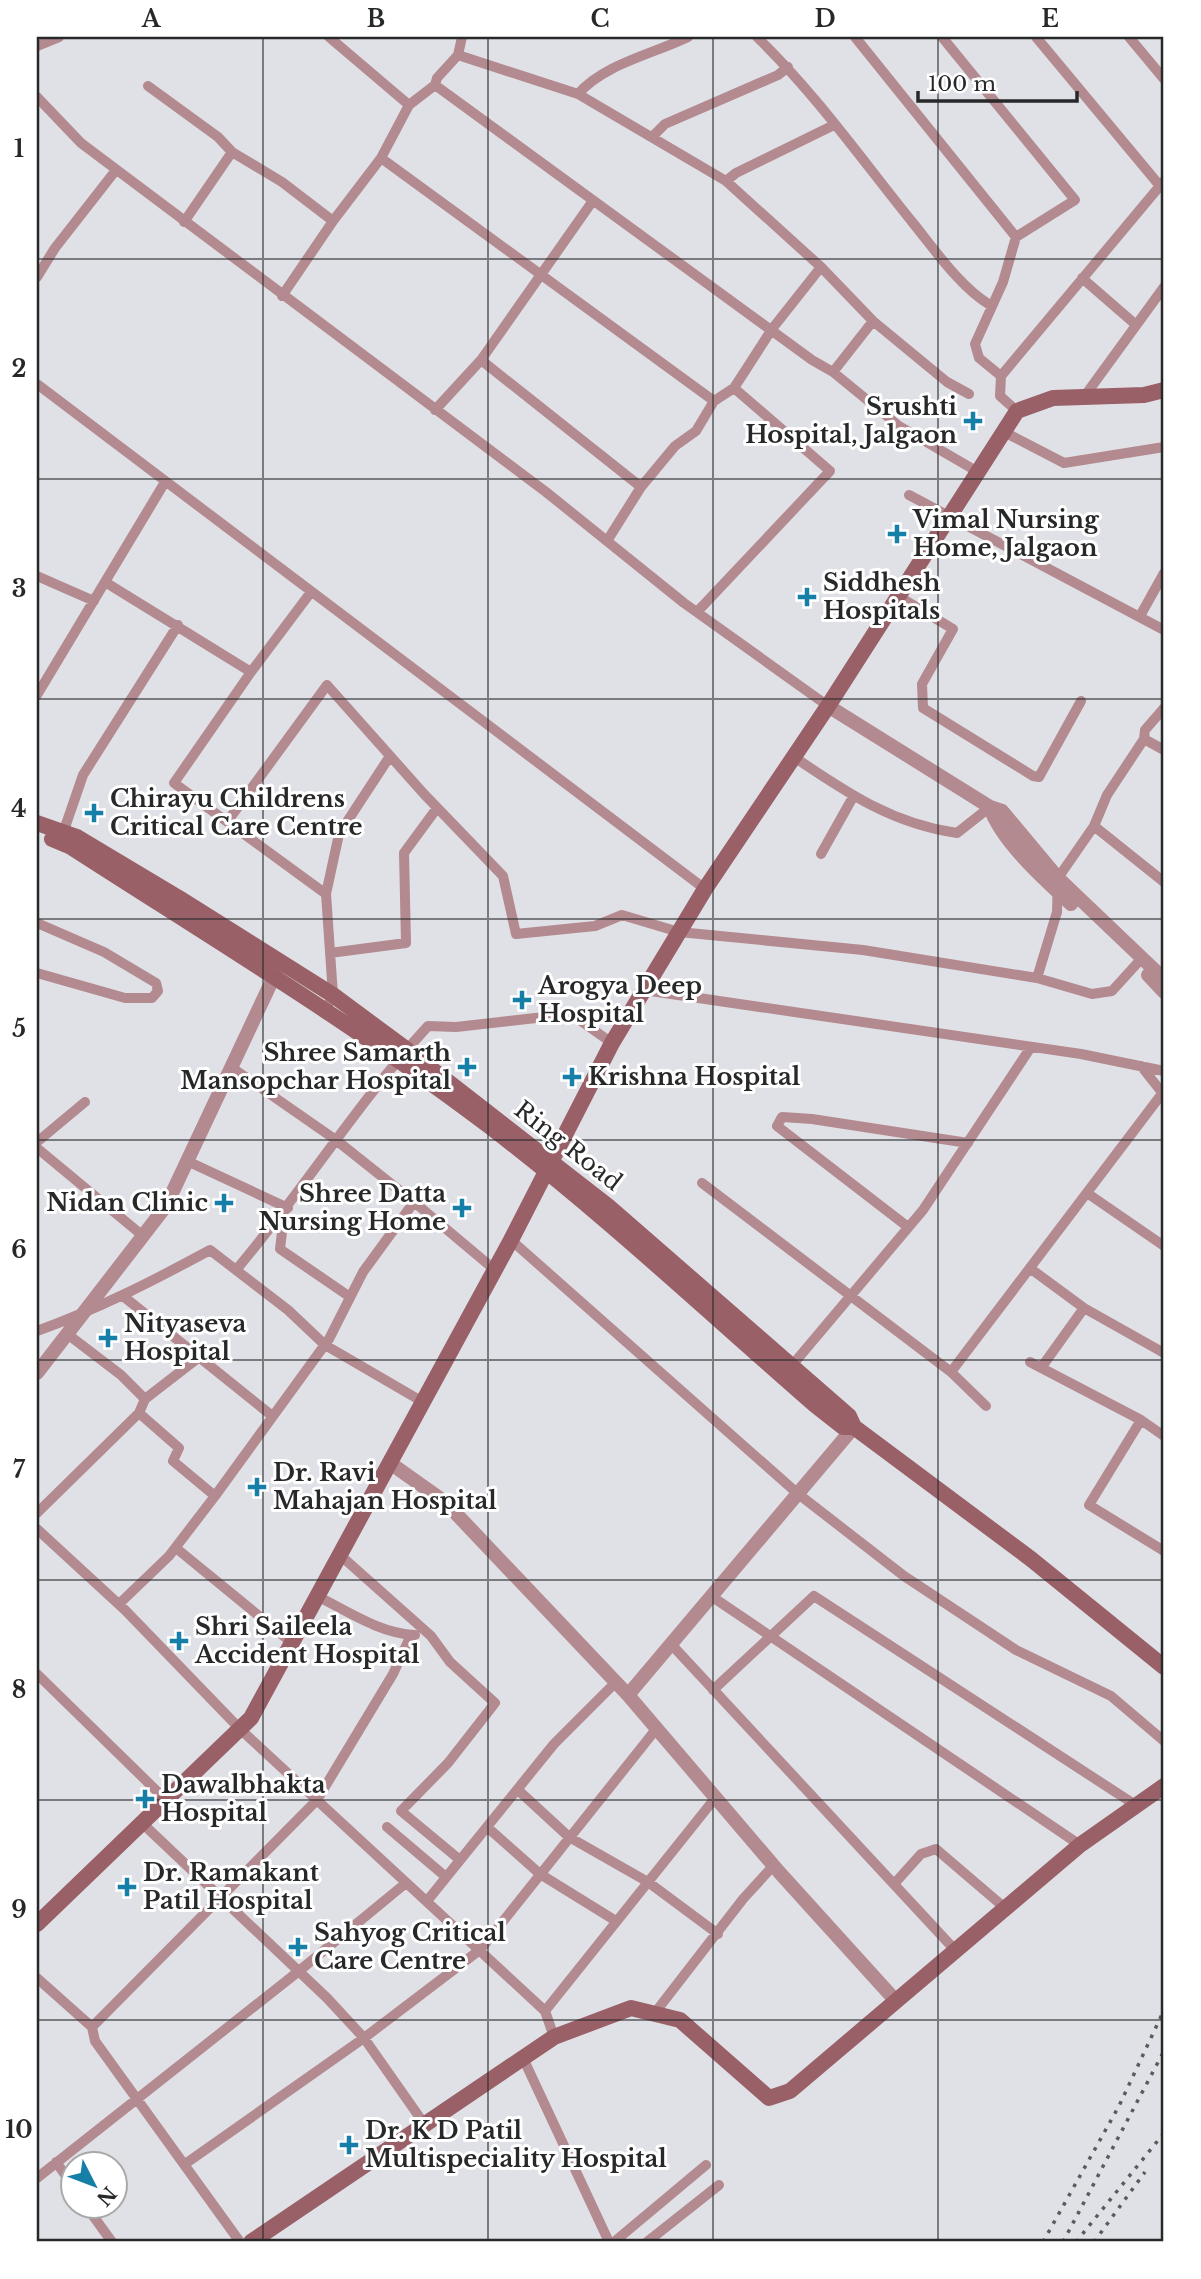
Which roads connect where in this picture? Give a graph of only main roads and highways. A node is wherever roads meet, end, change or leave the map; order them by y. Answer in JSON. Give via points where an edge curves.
{"nodes":[{"id":1,"x":1164,"y":390,"type":"edge"},
{"id":2,"x":37,"y":823,"type":"edge"},
{"id":3,"x":37,"y":835,"type":"edge"},
{"id":4,"x":61,"y":837,"type":"junction"},
{"id":5,"x":549,"y":1166,"type":"junction"},
{"id":6,"x":1164,"y":1667,"type":"edge"},
{"id":7,"x":1164,"y":1786,"type":"edge"},
{"id":8,"x":37,"y":1924,"type":"edge"},
{"id":9,"x":251,"y":2242,"type":"edge"}],
"edges":[{"from":1,"to":5,"type":"main road","via":[[1144,395],[1053,398],[1017,411],[705,889],[612,1043]]},
{"from":2,"to":4,"type":"main road","name":"Ring Road"},
{"from":3,"to":4,"type":"main road"},
{"from":4,"to":5,"type":"main road","name":"Ring Road","via":[[180,898]]},
{"from":5,"to":6,"type":"main road","name":"Ring Road","via":[[674,1261],[787,1371],[849,1416],[854,1427],[1031,1559]]},
{"from":5,"to":8,"type":"main road","via":[[251,1718]]},
{"from":7,"to":9,"type":"main road","via":[[1080,1845],[790,2091],[769,2098],[680,2020],[632,2008],[555,2037]]}]}
